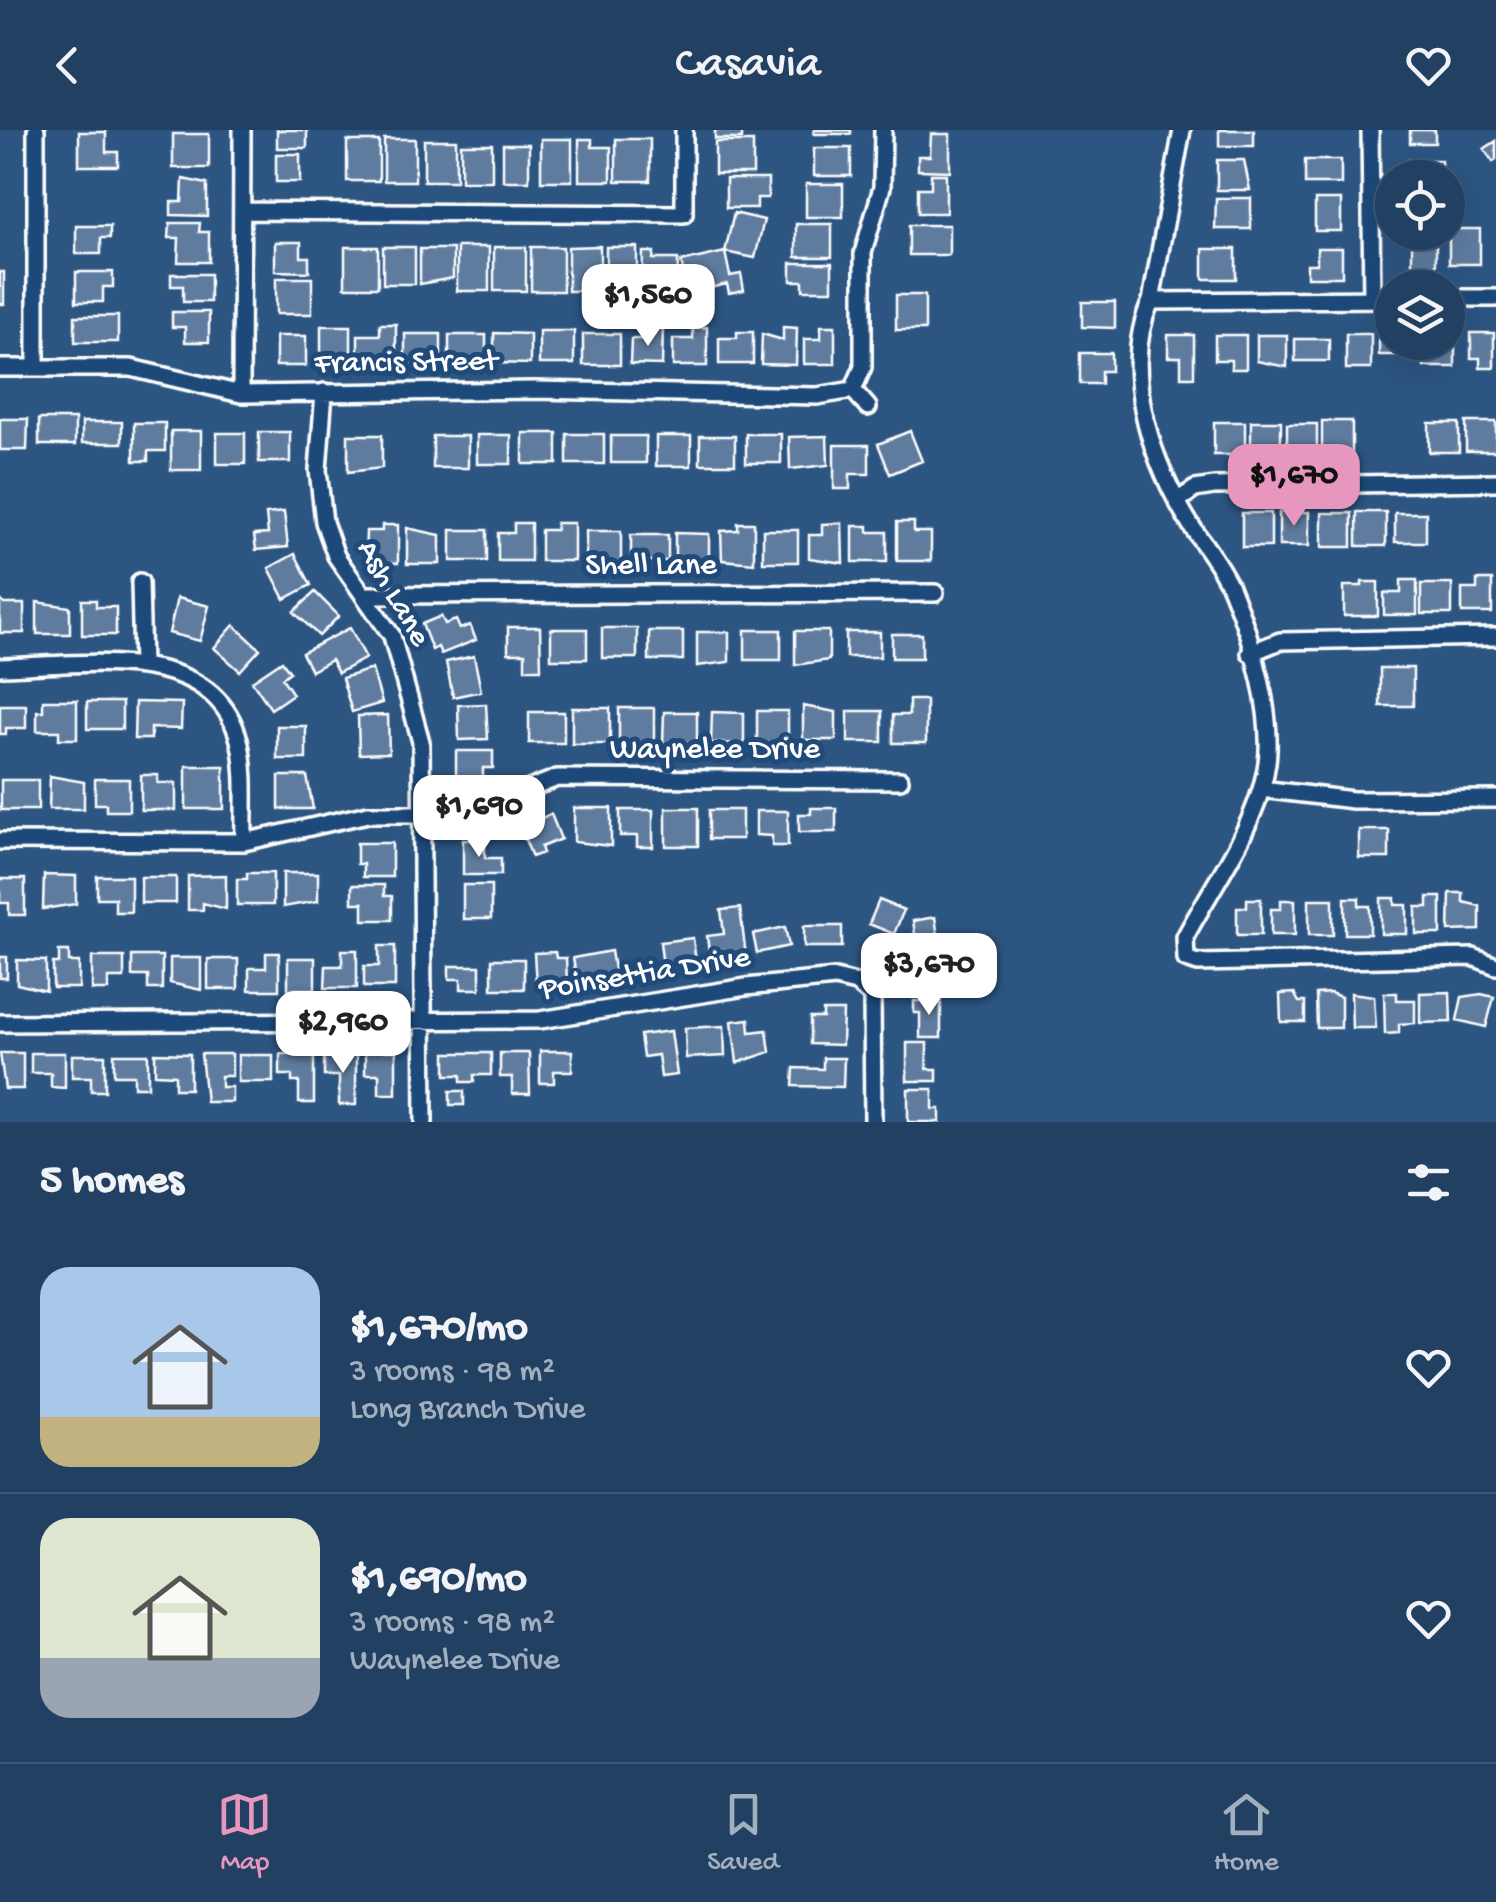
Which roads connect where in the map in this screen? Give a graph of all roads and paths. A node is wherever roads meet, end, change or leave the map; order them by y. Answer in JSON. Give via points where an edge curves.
{"nodes":[{"id":1,"x":36,"y":130,"type":"edge"},
{"id":2,"x":242,"y":130,"type":"edge"},
{"id":3,"x":684,"y":130,"type":"edge"},
{"id":4,"x":884,"y":130,"type":"edge"},
{"id":5,"x":1182,"y":130,"type":"edge"},
{"id":6,"x":1370,"y":130,"type":"edge"},
{"id":7,"x":242,"y":211,"type":"junction"},
{"id":8,"x":1465,"y":298,"type":"edge"},
{"id":9,"x":1496,"y":298,"type":"edge"},
{"id":10,"x":1372,"y":299,"type":"joint"},
{"id":11,"x":1151,"y":301,"type":"junction"},
{"id":12,"x":0,"y":368,"type":"edge"},
{"id":13,"x":36,"y":368,"type":"junction"},
{"id":14,"x":853,"y":390,"type":"junction"},
{"id":15,"x":324,"y":392,"type":"junction"},
{"id":16,"x":241,"y":394,"type":"junction"},
{"id":17,"x":868,"y":407,"type":"dead end"},
{"id":18,"x":1496,"y":482,"type":"edge"},
{"id":19,"x":1177,"y":501,"type":"junction"},
{"id":20,"x":140,"y":582,"type":"dead end"},
{"id":21,"x":935,"y":593,"type":"dead end"},
{"id":22,"x":367,"y":596,"type":"junction"},
{"id":23,"x":1496,"y":637,"type":"edge"},
{"id":24,"x":1250,"y":653,"type":"junction"},
{"id":25,"x":142,"y":666,"type":"junction"},
{"id":26,"x":0,"y":667,"type":"edge"},
{"id":27,"x":900,"y":780,"type":"dead end"},
{"id":28,"x":1261,"y":788,"type":"junction"},
{"id":29,"x":1496,"y":800,"type":"edge"},
{"id":30,"x":422,"y":812,"type":"junction"},
{"id":31,"x":0,"y":841,"type":"edge"},
{"id":32,"x":244,"y":842,"type":"junction"},
{"id":33,"x":1496,"y":966,"type":"edge"},
{"id":34,"x":0,"y":1022,"type":"edge"},
{"id":35,"x":423,"y":1022,"type":"junction"},
{"id":36,"x":424,"y":1122,"type":"edge"},
{"id":37,"x":873,"y":1122,"type":"edge"}],
"edges":[{"from":1,"to":13,"type":"street"},
{"from":2,"to":7,"type":"street"},
{"from":3,"to":7,"type":"street","via":[[684,214]]},
{"from":4,"to":14,"type":"street","via":[[879,206],[863,254],[863,367]]},
{"from":5,"to":11,"type":"street"},
{"from":6,"to":10,"type":"street"},
{"from":7,"to":16,"type":"street"},
{"from":8,"to":9,"type":"street"},
{"from":10,"to":11,"type":"street"},
{"from":11,"to":19,"type":"street","via":[[1142,322],[1145,425]]},
{"from":12,"to":13,"type":"street","name":"Francis Street"},
{"from":13,"to":16,"type":"street","name":"Francis Street","via":[[144,370]]},
{"from":14,"to":15,"type":"street","name":"Francis Street","via":[[817,396]]},
{"from":14,"to":17,"type":"street"},
{"from":15,"to":16,"type":"street","name":"Francis Street"},
{"from":15,"to":22,"type":"street","name":"Ash Lane","via":[[318,470],[324,522],[336,556]]},
{"from":18,"to":19,"type":"street","via":[[1214,486]]},
{"from":19,"to":24,"type":"street","via":[[1231,587]]},
{"from":20,"to":25,"type":"street"},
{"from":21,"to":22,"type":"street","name":"Shell Lane"},
{"from":22,"to":30,"type":"street","name":"Ash Lane","via":[[392,636],[412,697],[421,742]]},
{"from":23,"to":24,"type":"street","via":[[1280,641]]},
{"from":24,"to":28,"type":"street","via":[[1269,718]]},
{"from":25,"to":26,"type":"street"},
{"from":25,"to":32,"type":"street","via":[[190,679],[227,712],[243,765]]},
{"from":27,"to":30,"type":"street","name":"Waynelee Drive","via":[[557,778],[466,814]]},
{"from":28,"to":29,"type":"street","via":[[1353,800]]},
{"from":28,"to":33,"type":"street","via":[[1185,938],[1186,959],[1472,957]]},
{"from":30,"to":32,"type":"street","name":"Waynelee Drive","via":[[368,814]]},
{"from":30,"to":35,"type":"street","name":"Ash Lane"},
{"from":31,"to":32,"type":"street","name":"Waynelee Drive"},
{"from":34,"to":35,"type":"street","name":"Poinsettia Drive"},
{"from":35,"to":36,"type":"street","name":"Ash Lane"},
{"from":35,"to":37,"type":"street","name":"Poinsettia Drive","via":[[592,1015],[835,978],[872,996]]}]}
